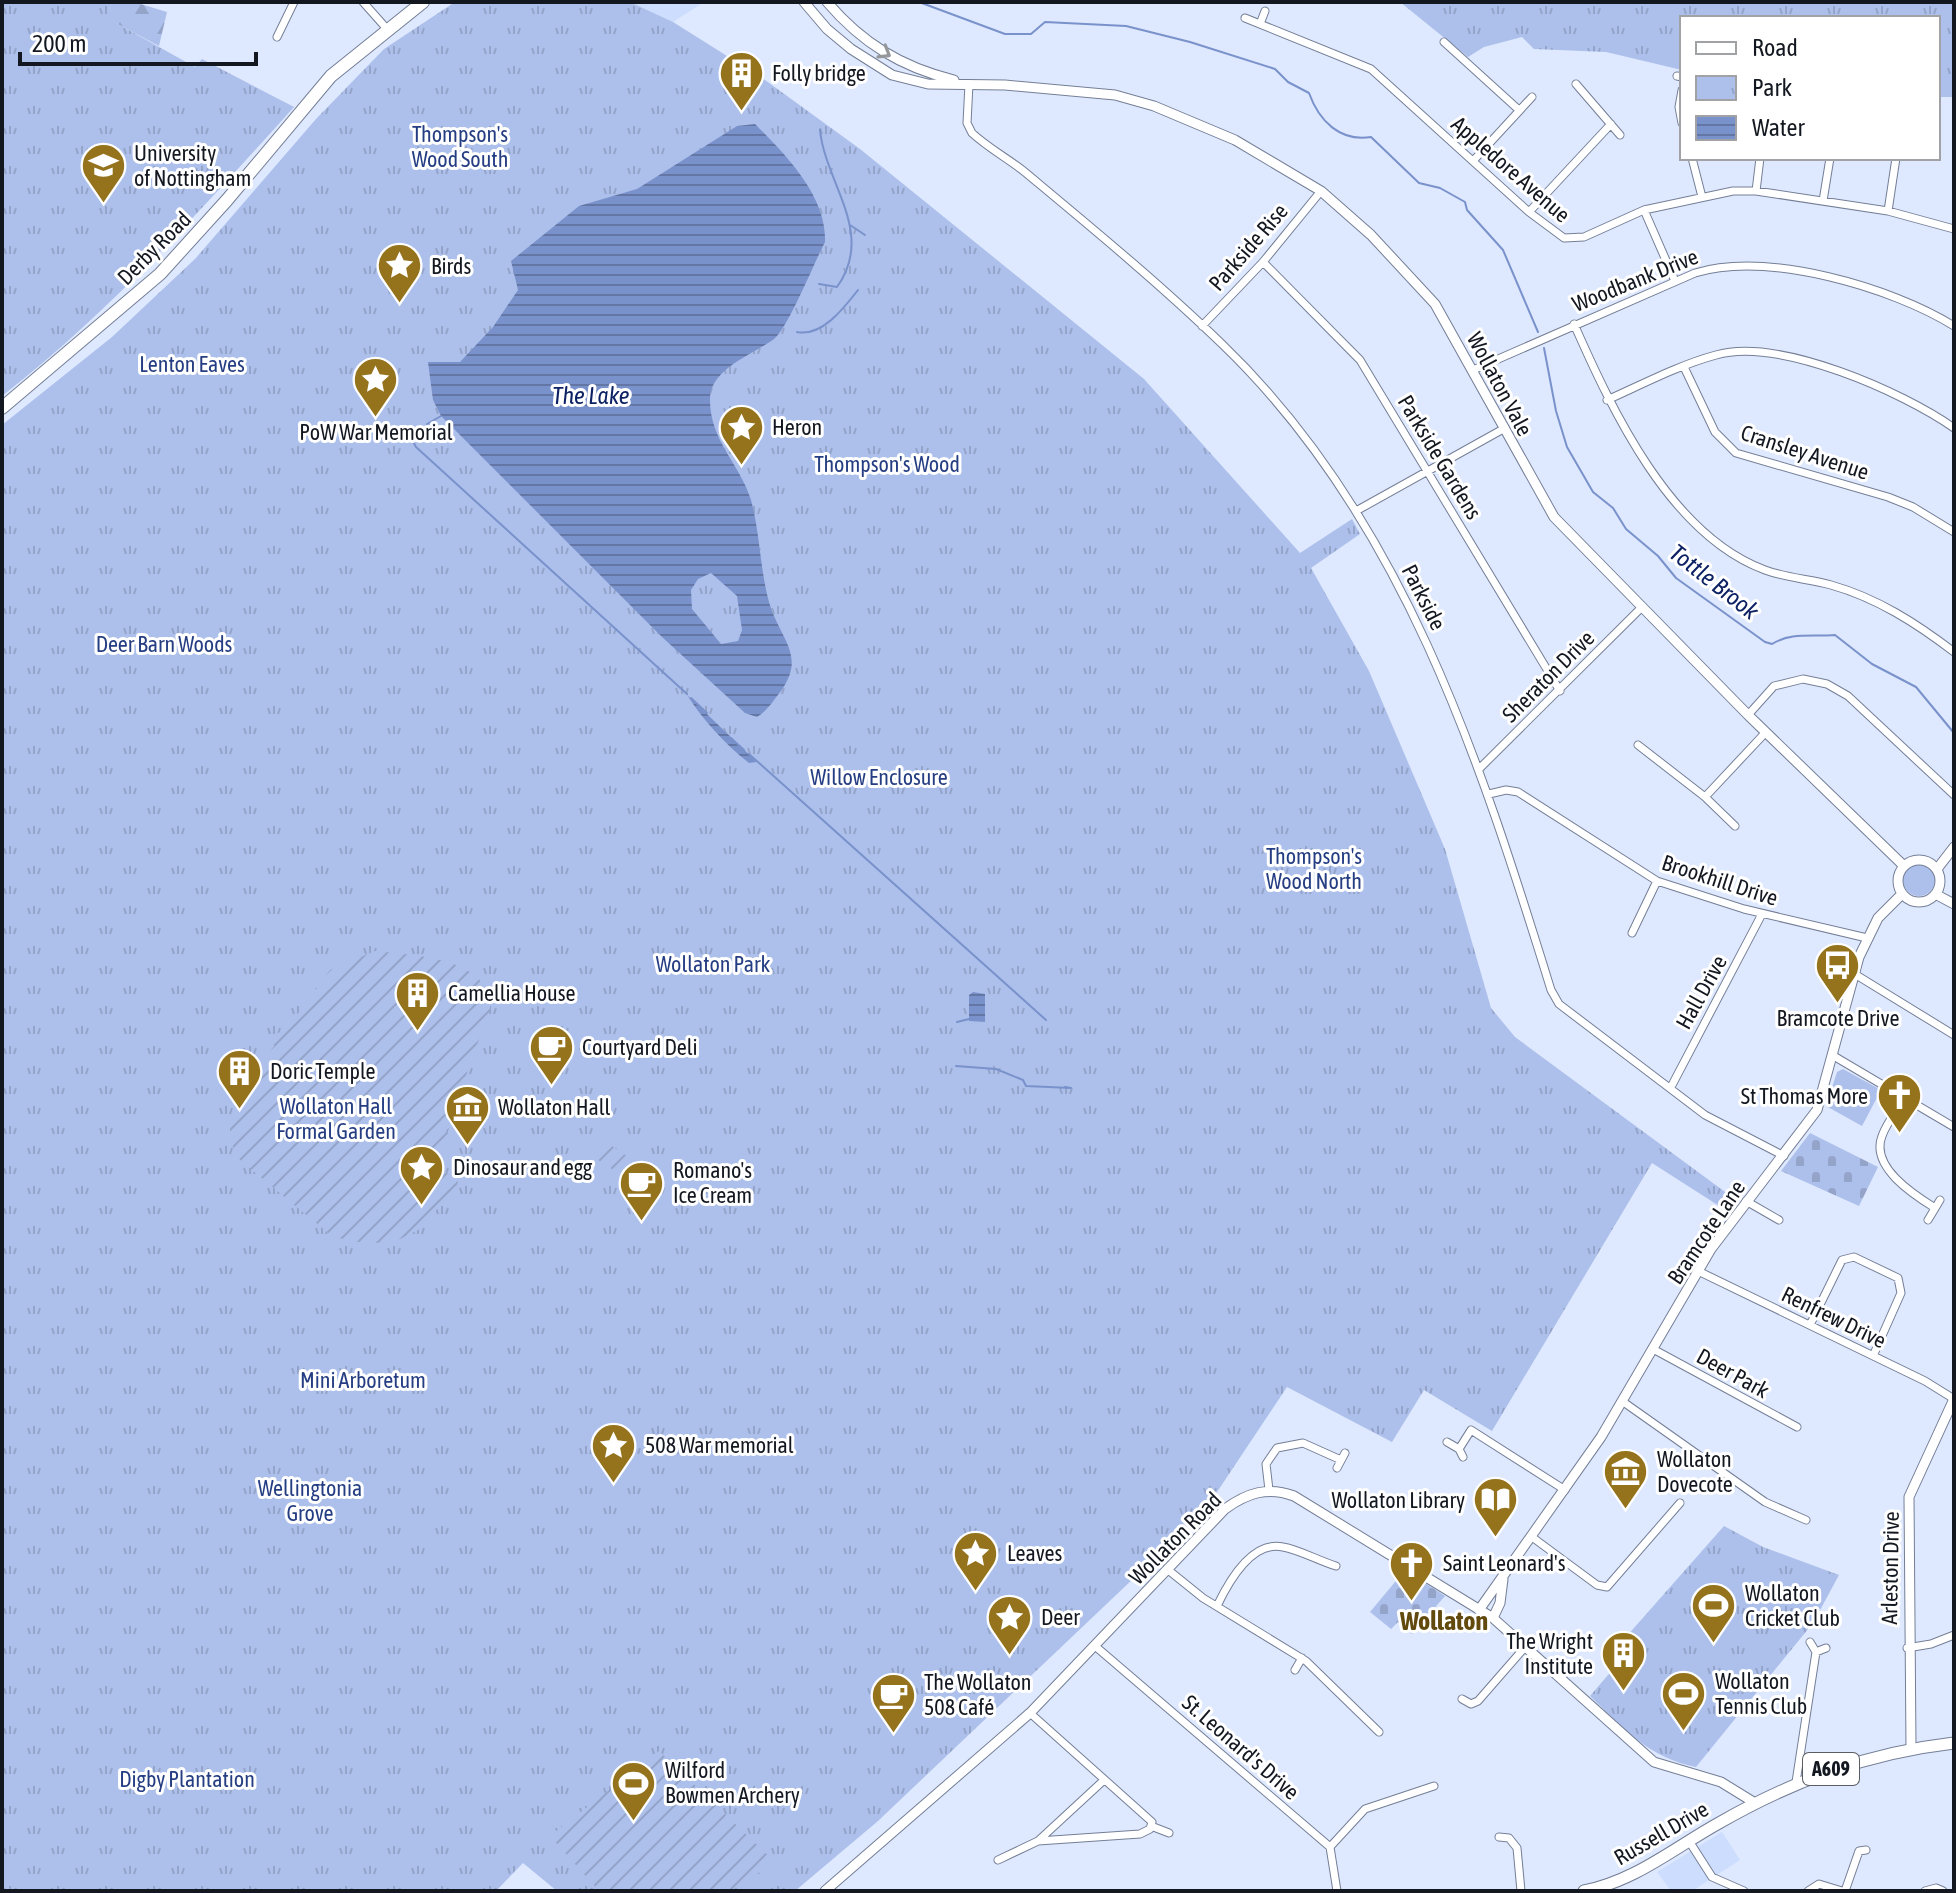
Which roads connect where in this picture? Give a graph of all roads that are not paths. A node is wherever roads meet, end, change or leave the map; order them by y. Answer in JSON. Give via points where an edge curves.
{"nodes":[{"id":1,"x":294,"y":2,"type":"edge"},
{"id":2,"x":363,"y":2,"type":"edge"},
{"id":3,"x":423,"y":2,"type":"edge"},
{"id":4,"x":804,"y":2,"type":"edge"},
{"id":5,"x":827,"y":2,"type":"edge"},
{"id":6,"x":1265,"y":11,"type":"dead end"},
{"id":7,"x":1245,"y":18,"type":"dead end"},
{"id":8,"x":846,"y":24,"type":"junction"},
{"id":9,"x":1260,"y":24,"type":"junction"},
{"id":10,"x":387,"y":29,"type":"junction"},
{"id":11,"x":835,"y":36,"type":"junction"},
{"id":12,"x":277,"y":37,"type":"dead end"},
{"id":13,"x":1444,"y":42,"type":"dead end"},
{"id":14,"x":1477,"y":57,"type":"dead end"},
{"id":15,"x":1471,"y":65,"type":"junction"},
{"id":16,"x":969,"y":84,"type":"junction"},
{"id":17,"x":1576,"y":84,"type":"dead end"},
{"id":18,"x":1532,"y":97,"type":"dead end"},
{"id":19,"x":1519,"y":110,"type":"junction"},
{"id":20,"x":1611,"y":124,"type":"junction"},
{"id":21,"x":1620,"y":135,"type":"dead end"},
{"id":22,"x":1693,"y":160,"type":"edge"},
{"id":23,"x":1760,"y":160,"type":"edge"},
{"id":24,"x":1830,"y":160,"type":"edge"},
{"id":25,"x":1896,"y":160,"type":"edge"},
{"id":26,"x":1473,"y":161,"type":"junction"},
{"id":27,"x":1321,"y":191,"type":"junction"},
{"id":28,"x":1756,"y":191,"type":"junction"},
{"id":29,"x":1702,"y":197,"type":"junction"},
{"id":30,"x":1823,"y":201,"type":"junction"},
{"id":31,"x":1644,"y":210,"type":"junction"},
{"id":32,"x":1888,"y":211,"type":"junction"},
{"id":33,"x":1529,"y":212,"type":"junction"},
{"id":34,"x":1954,"y":229,"type":"edge"},
{"id":35,"x":1263,"y":262,"type":"junction"},
{"id":36,"x":1675,"y":281,"type":"junction"},
{"id":37,"x":1574,"y":324,"type":"junction"},
{"id":38,"x":1202,"y":326,"type":"junction"},
{"id":39,"x":1954,"y":326,"type":"edge"},
{"id":40,"x":1684,"y":367,"type":"junction"},
{"id":41,"x":1473,"y":370,"type":"junction"},
{"id":42,"x":1607,"y":400,"type":"junction"},
{"id":43,"x":2,"y":408,"type":"edge"},
{"id":44,"x":1505,"y":428,"type":"junction"},
{"id":45,"x":1954,"y":428,"type":"edge"},
{"id":46,"x":1429,"y":472,"type":"junction"},
{"id":47,"x":1356,"y":511,"type":"junction"},
{"id":48,"x":1954,"y":532,"type":"edge"},
{"id":49,"x":1641,"y":608,"type":"junction"},
{"id":50,"x":1954,"y":652,"type":"edge"},
{"id":51,"x":1560,"y":691,"type":"junction"},
{"id":52,"x":1748,"y":715,"type":"junction"},
{"id":53,"x":1766,"y":732,"type":"junction"},
{"id":54,"x":1638,"y":745,"type":"dead end"},
{"id":55,"x":1480,"y":768,"type":"junction"},
{"id":56,"x":1489,"y":794,"type":"junction"},
{"id":57,"x":1954,"y":795,"type":"edge"},
{"id":58,"x":1705,"y":797,"type":"junction"},
{"id":59,"x":1735,"y":826,"type":"dead end"},
{"id":60,"x":1954,"y":847,"type":"edge"},
{"id":61,"x":1904,"y":866,"type":"junction"},
{"id":62,"x":1937,"y":869,"type":"junction"},
{"id":63,"x":1657,"y":881,"type":"junction"},
{"id":64,"x":1902,"y":894,"type":"junction"},
{"id":65,"x":1937,"y":895,"type":"junction"},
{"id":66,"x":1954,"y":904,"type":"edge"},
{"id":67,"x":1762,"y":914,"type":"junction"},
{"id":68,"x":1632,"y":933,"type":"dead end"},
{"id":69,"x":1867,"y":938,"type":"junction"},
{"id":70,"x":1853,"y":973,"type":"junction"},
{"id":71,"x":1954,"y":1035,"type":"edge"},
{"id":72,"x":1832,"y":1055,"type":"junction"},
{"id":73,"x":1671,"y":1087,"type":"junction"},
{"id":74,"x":1905,"y":1097,"type":"junction"},
{"id":75,"x":1954,"y":1127,"type":"edge"},
{"id":76,"x":1784,"y":1156,"type":"junction"},
{"id":77,"x":1940,"y":1200,"type":"dead end"},
{"id":78,"x":1746,"y":1201,"type":"junction"},
{"id":79,"x":1935,"y":1208,"type":"junction"},
{"id":80,"x":1779,"y":1220,"type":"dead end"},
{"id":81,"x":1928,"y":1220,"type":"dead end"},
{"id":82,"x":1698,"y":1271,"type":"junction"},
{"id":83,"x":1810,"y":1325,"type":"junction"},
{"id":84,"x":1653,"y":1349,"type":"junction"},
{"id":85,"x":1873,"y":1356,"type":"junction"},
{"id":86,"x":1954,"y":1399,"type":"edge"},
{"id":87,"x":1622,"y":1401,"type":"junction"},
{"id":88,"x":1797,"y":1427,"type":"dead end"},
{"id":89,"x":1447,"y":1442,"type":"dead end"},
{"id":90,"x":1341,"y":1460,"type":"dead end"},
{"id":91,"x":1269,"y":1490,"type":"junction"},
{"id":92,"x":1565,"y":1490,"type":"junction"},
{"id":93,"x":1680,"y":1503,"type":"dead end"},
{"id":94,"x":1806,"y":1520,"type":"dead end"},
{"id":95,"x":1532,"y":1537,"type":"junction"},
{"id":96,"x":1336,"y":1566,"type":"dead end"},
{"id":97,"x":1167,"y":1569,"type":"junction"},
{"id":98,"x":1503,"y":1578,"type":"junction"},
{"id":99,"x":1217,"y":1606,"type":"junction"},
{"id":100,"x":1479,"y":1610,"type":"junction"},
{"id":101,"x":1493,"y":1618,"type":"junction"},
{"id":102,"x":1954,"y":1635,"type":"edge"},
{"id":103,"x":1810,"y":1642,"type":"dead end"},
{"id":104,"x":1095,"y":1646,"type":"junction"},
{"id":105,"x":1526,"y":1646,"type":"junction"},
{"id":106,"x":1826,"y":1648,"type":"dead end"},
{"id":107,"x":1907,"y":1648,"type":"junction"},
{"id":108,"x":1816,"y":1652,"type":"junction"},
{"id":109,"x":1302,"y":1658,"type":"junction"},
{"id":110,"x":1295,"y":1670,"type":"dead end"},
{"id":111,"x":1462,"y":1699,"type":"dead end"},
{"id":112,"x":1030,"y":1713,"type":"junction"},
{"id":113,"x":1379,"y":1732,"type":"dead end"},
{"id":114,"x":1954,"y":1743,"type":"edge"},
{"id":115,"x":1911,"y":1748,"type":"junction"},
{"id":116,"x":1103,"y":1781,"type":"junction"},
{"id":117,"x":1796,"y":1782,"type":"junction"},
{"id":118,"x":1434,"y":1786,"type":"dead end"},
{"id":119,"x":1755,"y":1803,"type":"junction"},
{"id":120,"x":1151,"y":1826,"type":"junction"},
{"id":121,"x":1169,"y":1833,"type":"dead end"},
{"id":122,"x":1499,"y":1837,"type":"dead end"},
{"id":123,"x":1038,"y":1841,"type":"junction"},
{"id":124,"x":1689,"y":1841,"type":"junction"},
{"id":125,"x":1330,"y":1847,"type":"junction"},
{"id":126,"x":1866,"y":1850,"type":"dead end"},
{"id":127,"x":998,"y":1860,"type":"dead end"},
{"id":128,"x":825,"y":1891,"type":"edge"},
{"id":129,"x":1337,"y":1891,"type":"edge"},
{"id":130,"x":1521,"y":1891,"type":"edge"},
{"id":131,"x":1584,"y":1891,"type":"edge"},
{"id":132,"x":1744,"y":1891,"type":"edge"},
{"id":133,"x":1808,"y":1891,"type":"edge"},
{"id":134,"x":1844,"y":1891,"type":"edge"},
{"id":135,"x":1925,"y":1891,"type":"edge"},
{"id":136,"x":1943,"y":1891,"type":"edge"}],
"edges":[{"from":1,"to":12,"type":"street"},
{"from":2,"to":10,"type":"street"},
{"from":3,"to":10,"type":"highway","name":"Derby Road"},
{"from":4,"to":11,"type":"street","name":"Wollaton Vale"},
{"from":5,"to":8,"type":"street","name":"Wollaton Vale"},
{"from":6,"to":9,"type":"street"},
{"from":7,"to":9,"type":"street","name":"Appledore Avenue"},
{"from":8,"to":11,"type":"street"},
{"from":8,"to":16,"type":"street","name":"Wollaton Vale","one_way":true,"via":[[889,57]]},
{"from":9,"to":26,"type":"street","name":"Appledore Avenue","via":[[1362,64]]},
{"from":10,"to":43,"type":"highway","name":"Derby Road","via":[[331,76],[160,274]]},
{"from":11,"to":16,"type":"street","name":"Wollaton Vale","via":[[892,75],[928,84]]},
{"from":13,"to":15,"type":"street"},
{"from":14,"to":15,"type":"street"},
{"from":15,"to":19,"type":"street"},
{"from":16,"to":27,"type":"street","name":"Wollaton Vale","via":[[1115,95],[1154,106],[1235,140]]},
{"from":16,"to":38,"type":"street","name":"Parkside","via":[[967,123],[972,133],[1076,214]]},
{"from":17,"to":20,"type":"street"},
{"from":18,"to":19,"type":"street"},
{"from":19,"to":26,"type":"street"},
{"from":20,"to":21,"type":"street"},
{"from":20,"to":33,"type":"street"},
{"from":22,"to":29,"type":"street"},
{"from":23,"to":28,"type":"street"},
{"from":24,"to":30,"type":"street"},
{"from":25,"to":32,"type":"street"},
{"from":26,"to":33,"type":"street","name":"Appledore Avenue"},
{"from":27,"to":35,"type":"street","name":"Parkside Rise"},
{"from":27,"to":41,"type":"street","name":"Wollaton Vale","via":[[1419,283]]},
{"from":28,"to":29,"type":"street","name":"Appledore Avenue"},
{"from":28,"to":30,"type":"street","name":"Appledore Avenue"},
{"from":29,"to":31,"type":"street","name":"Appledore Avenue"},
{"from":30,"to":32,"type":"street","name":"Appledore Avenue"},
{"from":31,"to":33,"type":"street","name":"Appledore Avenue","via":[[1573,239],[1556,234]]},
{"from":31,"to":36,"type":"street"},
{"from":32,"to":34,"type":"street","name":"Appledore Avenue"},
{"from":35,"to":38,"type":"street","name":"Parkside Rise"},
{"from":35,"to":46,"type":"street","name":"Parkside Gardens","via":[[1360,360]]},
{"from":36,"to":37,"type":"street","name":"Woodbank Drive"},
{"from":36,"to":39,"type":"street","name":"Woodbank Drive","via":[[1726,265],[1785,270],[1853,284]]},
{"from":37,"to":41,"type":"street","name":"Woodbank Drive"},
{"from":37,"to":42,"type":"street"},
{"from":38,"to":47,"type":"street","name":"Parkside","via":[[1302,431]]},
{"from":40,"to":42,"type":"street"},
{"from":40,"to":45,"type":"street","via":[[1719,354],[1784,357],[1891,391]]},
{"from":40,"to":48,"type":"street","name":"Cransley Avenue","via":[[1715,432],[1736,453],[1888,497]]},
{"from":41,"to":44,"type":"street","name":"Wollaton Vale"},
{"from":42,"to":50,"type":"street","via":[[1662,486],[1718,542],[1763,570],[1831,585],[1908,617]]},
{"from":44,"to":46,"type":"street"},
{"from":44,"to":49,"type":"street","name":"Wollaton Vale","via":[[1554,517]]},
{"from":46,"to":47,"type":"street"},
{"from":46,"to":51,"type":"street","name":"Parkside Gardens"},
{"from":47,"to":55,"type":"street","name":"Parkside","via":[[1424,637]]},
{"from":49,"to":51,"type":"street","name":"Sheraton Drive"},
{"from":49,"to":52,"type":"street","name":"Wollaton Vale"},
{"from":51,"to":55,"type":"street","name":"Sheraton Drive"},
{"from":52,"to":53,"type":"street","name":"Wollaton Vale"},
{"from":52,"to":57,"type":"street","via":[[1774,686],[1803,679],[1827,684],[1848,696]]},
{"from":53,"to":58,"type":"street"},
{"from":53,"to":61,"type":"street","name":"Wollaton Vale"},
{"from":54,"to":58,"type":"street"},
{"from":55,"to":56,"type":"street","name":"Parkside"},
{"from":56,"to":63,"type":"street","name":"Brookhill Drive","via":[[1518,792]]},
{"from":56,"to":73,"type":"street","name":"Parkside","via":[[1555,997]]},
{"from":58,"to":59,"type":"street"},
{"from":60,"to":62,"type":"street"},
{"from":61,"to":62,"type":"street","via":[[1920,862]]},
{"from":61,"to":64,"type":"street","via":[[1898,880]]},
{"from":62,"to":65,"type":"street"},
{"from":63,"to":67,"type":"street","name":"Brookhill Drive"},
{"from":63,"to":68,"type":"street"},
{"from":64,"to":65,"type":"street","via":[[1925,899]]},
{"from":64,"to":69,"type":"street","name":"Bramcote Lane"},
{"from":65,"to":66,"type":"street"},
{"from":67,"to":69,"type":"street","name":"Brookhill Drive"},
{"from":67,"to":73,"type":"street","name":"Hall Drive"},
{"from":69,"to":70,"type":"street","name":"Bramcote Lane"},
{"from":70,"to":71,"type":"street"},
{"from":70,"to":72,"type":"street","name":"Bramcote Lane"},
{"from":72,"to":74,"type":"street"},
{"from":72,"to":76,"type":"street","name":"Bramcote Lane","via":[[1823,1099]]},
{"from":73,"to":76,"type":"street","name":"Parkside","via":[[1719,1123]]},
{"from":74,"to":75,"type":"street"},
{"from":74,"to":79,"type":"street","via":[[1881,1137],[1882,1151],[1893,1176]]},
{"from":76,"to":78,"type":"street","name":"Bramcote Lane"},
{"from":77,"to":79,"type":"street"},
{"from":78,"to":80,"type":"street"},
{"from":78,"to":82,"type":"street","name":"Bramcote Lane"},
{"from":79,"to":81,"type":"street"},
{"from":82,"to":83,"type":"street","name":"Renfrew Drive"},
{"from":82,"to":84,"type":"street","name":"Bramcote Lane"},
{"from":83,"to":85,"type":"street","name":"Renfrew Drive"},
{"from":83,"to":85,"type":"street","via":[[1840,1261],[1854,1257],[1887,1273],[1900,1281],[1901,1293]]},
{"from":84,"to":87,"type":"street","name":"Bramcote Lane"},
{"from":84,"to":88,"type":"street","name":"Deer Park"},
{"from":85,"to":86,"type":"street","name":"Renfrew Drive"},
{"from":86,"to":107,"type":"street","name":"Arleston Drive","via":[[1909,1497]]},
{"from":87,"to":92,"type":"street","name":"Bramcote Lane"},
{"from":87,"to":94,"type":"street","via":[[1765,1502]]},
{"from":89,"to":92,"type":"street","via":[[1461,1453],[1471,1430],[1480,1432]]},
{"from":90,"to":91,"type":"street","via":[[1303,1443],[1277,1448],[1266,1464]]},
{"from":91,"to":97,"type":"street","name":"Wollaton Road","via":[[1245,1496],[1225,1509]]},
{"from":91,"to":100,"type":"street","via":[[1294,1496]]},
{"from":92,"to":95,"type":"street","name":"Bramcote Lane"},
{"from":93,"to":95,"type":"street","via":[[1607,1587]]},
{"from":95,"to":98,"type":"street","name":"Bramcote Lane"},
{"from":96,"to":99,"type":"street","via":[[1284,1547],[1269,1547],[1230,1580]]},
{"from":97,"to":99,"type":"street"},
{"from":97,"to":104,"type":"street","name":"Wollaton Road"},
{"from":98,"to":100,"type":"street","name":"Bramcote Lane"},
{"from":98,"to":101,"type":"street","name":"Bramcote Lane"},
{"from":99,"to":109,"type":"street"},
{"from":100,"to":101,"type":"street"},
{"from":101,"to":105,"type":"street"},
{"from":102,"to":107,"type":"street"},
{"from":103,"to":108,"type":"street"},
{"from":104,"to":112,"type":"street","name":"Wollaton Road"},
{"from":104,"to":125,"type":"street","name":"St. Leonard's Drive"},
{"from":105,"to":111,"type":"street","via":[[1478,1701]]},
{"from":105,"to":119,"type":"street","via":[[1654,1762],[1721,1782]]},
{"from":106,"to":108,"type":"street"},
{"from":107,"to":115,"type":"street","name":"Arleston Drive"},
{"from":108,"to":117,"type":"street"},
{"from":109,"to":110,"type":"street"},
{"from":109,"to":113,"type":"street"},
{"from":112,"to":116,"type":"street"},
{"from":112,"to":128,"type":"street","name":"Wollaton Road"},
{"from":114,"to":115,"type":"main road","number":"A609"},
{"from":115,"to":117,"type":"main road","number":"A609","via":[[1849,1762]]},
{"from":116,"to":120,"type":"street","via":[[1150,1818]]},
{"from":116,"to":123,"type":"street"},
{"from":117,"to":119,"type":"main road","number":"A609"},
{"from":118,"to":125,"type":"street","via":[[1403,1791],[1365,1809]]},
{"from":119,"to":124,"type":"main road","name":"Russell Drive","number":"A609"},
{"from":120,"to":121,"type":"street"},
{"from":120,"to":123,"type":"street","via":[[1140,1834]]},
{"from":122,"to":130,"type":"street","via":[[1509,1838],[1517,1848]]},
{"from":123,"to":127,"type":"street"},
{"from":124,"to":131,"type":"main road","name":"Russell Drive","number":"A609","via":[[1629,1876]]},
{"from":124,"to":132,"type":"street","via":[[1712,1877]]},
{"from":125,"to":129,"type":"street"},
{"from":126,"to":134,"type":"street","via":[[1859,1851]]},
{"from":133,"to":134,"type":"street","via":[[1819,1884]]},
{"from":135,"to":136,"type":"street"}]}
